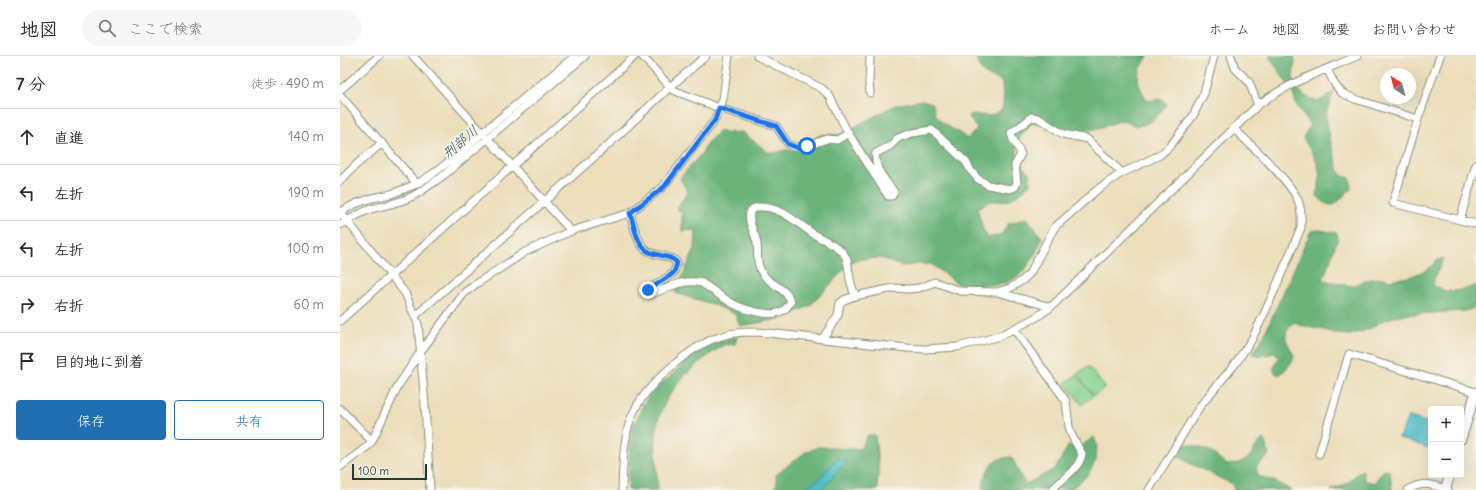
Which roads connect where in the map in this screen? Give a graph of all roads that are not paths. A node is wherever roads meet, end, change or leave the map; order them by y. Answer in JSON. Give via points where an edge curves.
{"nodes":[{"id":1,"x":380,"y":56,"type":"edge"},
{"id":2,"x":413,"y":56,"type":"edge"},
{"id":3,"x":575,"y":56,"type":"edge"},
{"id":4,"x":585,"y":56,"type":"edge"},
{"id":5,"x":635,"y":56,"type":"edge"},
{"id":6,"x":642,"y":56,"type":"edge"},
{"id":7,"x":706,"y":56,"type":"edge"},
{"id":8,"x":729,"y":56,"type":"edge"},
{"id":9,"x":757,"y":56,"type":"edge"},
{"id":10,"x":870,"y":56,"type":"edge"},
{"id":11,"x":1214,"y":56,"type":"edge"},
{"id":12,"x":1231,"y":56,"type":"edge"},
{"id":13,"x":1357,"y":56,"type":"edge"},
{"id":14,"x":1440,"y":56,"type":"edge"},
{"id":15,"x":1327,"y":69,"type":"junction"},
{"id":16,"x":670,"y":87,"type":"junction"},
{"id":17,"x":340,"y":90,"type":"edge"},
{"id":18,"x":870,"y":93,"type":"dead end"},
{"id":19,"x":340,"y":95,"type":"edge"},
{"id":20,"x":1258,"y":105,"type":"junction"},
{"id":21,"x":719,"y":108,"type":"junction"},
{"id":22,"x":1418,"y":119,"type":"junction"},
{"id":23,"x":1233,"y":128,"type":"junction"},
{"id":24,"x":848,"y":133,"type":"junction"},
{"id":25,"x":484,"y":135,"type":"junction"},
{"id":26,"x":382,"y":143,"type":"junction"},
{"id":27,"x":1476,"y":165,"type":"edge"},
{"id":28,"x":513,"y":166,"type":"junction"},
{"id":29,"x":1122,"y":173,"type":"junction"},
{"id":30,"x":340,"y":181,"type":"edge"},
{"id":31,"x":417,"y":184,"type":"junction"},
{"id":32,"x":544,"y":201,"type":"junction"},
{"id":33,"x":340,"y":212,"type":"edge"},
{"id":34,"x":630,"y":213,"type":"junction"},
{"id":35,"x":1460,"y":220,"type":"junction"},
{"id":36,"x":344,"y":222,"type":"edge"},
{"id":37,"x":1476,"y":224,"type":"edge"},
{"id":38,"x":571,"y":231,"type":"junction"},
{"id":39,"x":390,"y":276,"type":"junction"},
{"id":40,"x":997,"y":292,"type":"junction"},
{"id":41,"x":855,"y":296,"type":"junction"},
{"id":42,"x":1051,"y":307,"type":"junction"},
{"id":43,"x":415,"y":316,"type":"junction"},
{"id":44,"x":340,"y":321,"type":"edge"},
{"id":45,"x":1014,"y":329,"type":"junction"},
{"id":46,"x":823,"y":338,"type":"junction"},
{"id":47,"x":421,"y":351,"type":"junction"},
{"id":48,"x":1476,"y":392,"type":"edge"},
{"id":49,"x":340,"y":409,"type":"edge"},
{"id":50,"x":1464,"y":430,"type":"edge"},
{"id":51,"x":372,"y":441,"type":"junction"},
{"id":52,"x":1319,"y":454,"type":"dead end"},
{"id":53,"x":340,"y":467,"type":"edge"},
{"id":54,"x":1449,"y":478,"type":"edge"},
{"id":55,"x":430,"y":490,"type":"edge"},
{"id":56,"x":622,"y":490,"type":"edge"},
{"id":57,"x":1052,"y":490,"type":"edge"},
{"id":58,"x":1149,"y":490,"type":"edge"},
{"id":59,"x":1408,"y":490,"type":"edge"},
{"id":60,"x":1446,"y":490,"type":"edge"}],
"edges":[{"from":1,"to":17,"type":"street"},
{"from":2,"to":25,"type":"street"},
{"from":3,"to":25,"type":"street"},
{"from":4,"to":25,"type":"street"},
{"from":5,"to":28,"type":"street"},
{"from":6,"to":16,"type":"street"},
{"from":7,"to":16,"type":"street"},
{"from":8,"to":21,"type":"street","via":[[723,98]]},
{"from":9,"to":24,"type":"street","via":[[821,88],[829,95]]},
{"from":10,"to":18,"type":"street"},
{"from":11,"to":29,"type":"street","via":[[1204,93],[1193,116],[1171,145],[1160,155]]},
{"from":12,"to":20,"type":"street","via":[[1234,68],[1249,82]]},
{"from":13,"to":15,"type":"street"},
{"from":14,"to":22,"type":"street"},
{"from":15,"to":20,"type":"street","via":[[1290,85]]},
{"from":15,"to":22,"type":"street","via":[[1342,93]]},
{"from":16,"to":21,"type":"street"},
{"from":16,"to":32,"type":"street"},
{"from":19,"to":26,"type":"street"},
{"from":20,"to":23,"type":"street"},
{"from":21,"to":24,"type":"street","via":[[776,126],[788,144],[798,148],[821,140],[837,140]]},
{"from":21,"to":34,"type":"street","via":[[715,120],[664,187]]},
{"from":22,"to":35,"type":"street","via":[[1393,203]]},
{"from":23,"to":42,"type":"street"},
{"from":23,"to":58,"type":"street","via":[[1291,188],[1299,202],[1300,228],[1252,339],[1236,363],[1200,406]]},
{"from":24,"to":29,"type":"street","via":[[888,196],[892,196],[894,192],[877,167],[876,153],[890,146],[898,138],[932,130],[988,186],[1010,189],[1015,187],[1016,165],[1021,154],[1011,133],[1031,117],[1038,118],[1063,134],[1087,139]]},
{"from":25,"to":28,"type":"street"},
{"from":25,"to":31,"type":"street"},
{"from":25,"to":36,"type":"street","via":[[444,175],[413,196],[371,209]]},
{"from":26,"to":30,"type":"street"},
{"from":26,"to":31,"type":"street"},
{"from":27,"to":35,"type":"street"},
{"from":28,"to":32,"type":"street"},
{"from":28,"to":39,"type":"street"},
{"from":29,"to":40,"type":"street","via":[[1098,189],[1054,228],[1030,273],[1023,280]]},
{"from":31,"to":33,"type":"street","via":[[355,204]]},
{"from":32,"to":38,"type":"street"},
{"from":32,"to":43,"type":"street"},
{"from":33,"to":36,"type":"street"},
{"from":34,"to":38,"type":"street"},
{"from":34,"to":41,"type":"street","via":[[637,236],[644,248],[677,263],[671,275],[648,290],[650,294],[679,282],[697,282],[748,311],[779,314],[791,301],[787,293],[762,274],[749,218],[751,210],[765,207],[782,213],[843,252],[847,258]]},
{"from":35,"to":37,"type":"street"},
{"from":36,"to":39,"type":"street"},
{"from":38,"to":47,"type":"street","via":[[525,252],[465,292]]},
{"from":39,"to":43,"type":"street","via":[[405,293]]},
{"from":39,"to":44,"type":"street"},
{"from":40,"to":41,"type":"street","via":[[960,291],[936,282],[919,288],[894,288]]},
{"from":40,"to":42,"type":"street"},
{"from":41,"to":46,"type":"street","via":[[840,304],[838,315]]},
{"from":42,"to":45,"type":"street"},
{"from":43,"to":47,"type":"street"},
{"from":45,"to":46,"type":"street","via":[[997,337],[957,348],[906,348]]},
{"from":45,"to":57,"type":"street","via":[[1066,401],[1072,436],[1082,454],[1078,466]]},
{"from":46,"to":56,"type":"street","via":[[734,332],[696,347],[647,391],[631,418],[626,435]]},
{"from":47,"to":51,"type":"street","via":[[398,386]]},
{"from":47,"to":55,"type":"street"},
{"from":48,"to":50,"type":"main road"},
{"from":48,"to":52,"type":"street","via":[[1349,354]]},
{"from":49,"to":51,"type":"street"},
{"from":51,"to":53,"type":"street"},
{"from":54,"to":60,"type":"main road"},
{"from":59,"to":60,"type":"street","via":[[1419,484]]}]}
